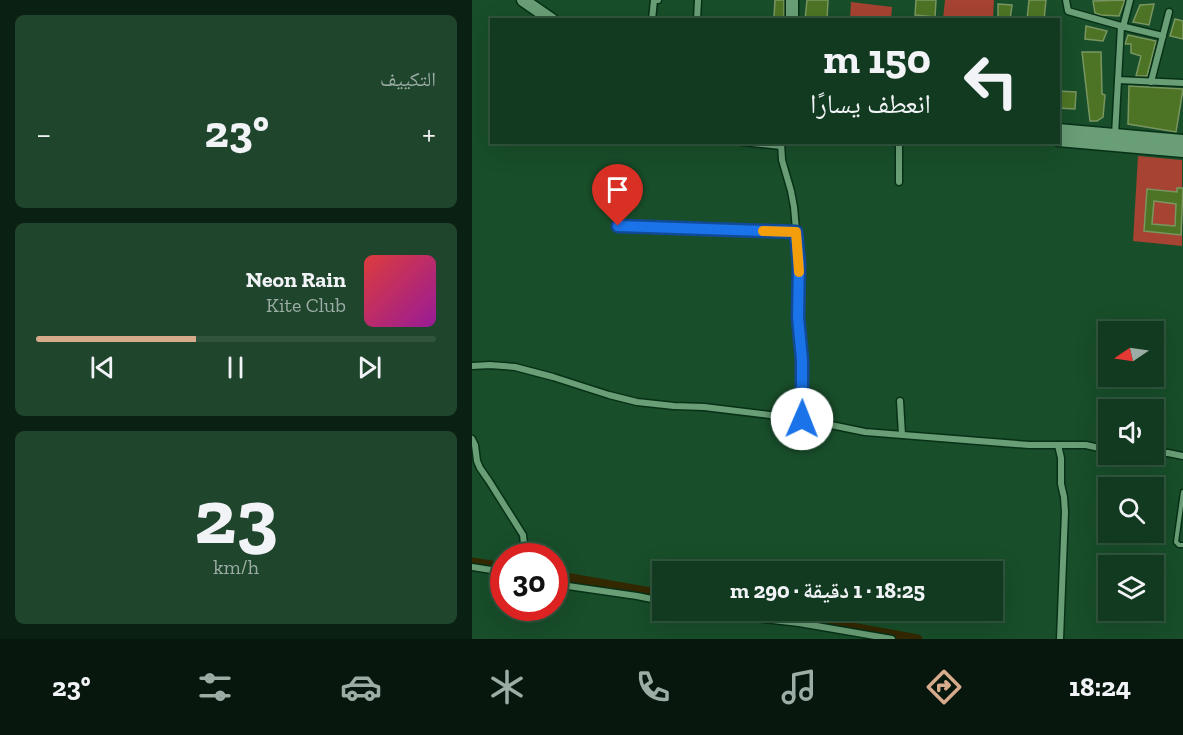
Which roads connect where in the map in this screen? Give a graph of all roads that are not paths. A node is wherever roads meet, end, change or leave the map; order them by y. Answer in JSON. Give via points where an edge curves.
{"nodes":[{"id":1,"x":523,"y":0,"type":"edge"},
{"id":2,"x":658,"y":0,"type":"edge"},
{"id":3,"x":698,"y":0,"type":"edge"},
{"id":4,"x":792,"y":0,"type":"edge"},
{"id":5,"x":1066,"y":0,"type":"edge"},
{"id":6,"x":1130,"y":0,"type":"edge"},
{"id":7,"x":1169,"y":12,"type":"dead end"},
{"id":8,"x":549,"y":18,"type":"edge"},
{"id":9,"x":652,"y":18,"type":"edge"},
{"id":10,"x":697,"y":18,"type":"edge"},
{"id":11,"x":792,"y":18,"type":"edge"},
{"id":12,"x":1122,"y":27,"type":"junction"},
{"id":13,"x":1163,"y":36,"type":"junction"},
{"id":14,"x":1118,"y":80,"type":"junction"},
{"id":15,"x":1150,"y":82,"type":"junction"},
{"id":16,"x":1183,"y":83,"type":"edge"},
{"id":17,"x":1060,"y":130,"type":"edge"},
{"id":18,"x":1115,"y":135,"type":"junction"},
{"id":19,"x":1060,"y":140,"type":"edge"},
{"id":20,"x":1183,"y":141,"type":"edge"},
{"id":21,"x":781,"y":144,"type":"edge"},
{"id":22,"x":899,"y":144,"type":"edge"},
{"id":23,"x":1183,"y":151,"type":"edge"},
{"id":24,"x":899,"y":182,"type":"dead end"},
{"id":25,"x":618,"y":226,"type":"dead end"},
{"id":26,"x":796,"y":232,"type":"junction"},
{"id":27,"x":472,"y":366,"type":"edge"},
{"id":28,"x":900,"y":401,"type":"dead end"},
{"id":29,"x":802,"y":419,"type":"junction"},
{"id":30,"x":902,"y":435,"type":"junction"},
{"id":31,"x":472,"y":439,"type":"edge"},
{"id":32,"x":1058,"y":445,"type":"junction"},
{"id":33,"x":1098,"y":448,"type":"edge"},
{"id":34,"x":1164,"y":453,"type":"edge"},
{"id":35,"x":1183,"y":456,"type":"edge"},
{"id":36,"x":1183,"y":492,"type":"edge"},
{"id":37,"x":524,"y":543,"type":"edge"},
{"id":38,"x":1183,"y":545,"type":"edge"},
{"id":39,"x":472,"y":567,"type":"edge"},
{"id":40,"x":490,"y":570,"type":"edge"},
{"id":41,"x":568,"y":586,"type":"edge"},
{"id":42,"x":652,"y":599,"type":"edge"},
{"id":43,"x":787,"y":621,"type":"edge"},
{"id":44,"x":892,"y":639,"type":"edge"},
{"id":45,"x":1060,"y":639,"type":"edge"}],
"edges":[{"from":1,"to":8,"type":"main road"},
{"from":2,"to":9,"type":"street","via":[[654,0]]},
{"from":3,"to":10,"type":"street"},
{"from":4,"to":11,"type":"main road"},
{"from":5,"to":12,"type":"street","via":[[1068,11]]},
{"from":6,"to":12,"type":"street"},
{"from":7,"to":13,"type":"street"},
{"from":12,"to":13,"type":"street"},
{"from":12,"to":14,"type":"street"},
{"from":13,"to":15,"type":"street"},
{"from":14,"to":15,"type":"street"},
{"from":14,"to":18,"type":"street"},
{"from":15,"to":16,"type":"street"},
{"from":17,"to":18,"type":"main road"},
{"from":18,"to":20,"type":"main road"},
{"from":19,"to":23,"type":"main road"},
{"from":21,"to":26,"type":"street"},
{"from":22,"to":24,"type":"street"},
{"from":25,"to":26,"type":"street"},
{"from":26,"to":29,"type":"street"},
{"from":27,"to":29,"type":"street","via":[[515,367],[637,402]]},
{"from":28,"to":30,"type":"street"},
{"from":29,"to":30,"type":"street"},
{"from":30,"to":32,"type":"street"},
{"from":31,"to":37,"type":"street","via":[[480,468]]},
{"from":32,"to":33,"type":"street"},
{"from":32,"to":45,"type":"street","via":[[1064,496]]},
{"from":34,"to":35,"type":"street"},
{"from":36,"to":38,"type":"lane","via":[[1176,542]]},
{"from":39,"to":40,"type":"street"},
{"from":41,"to":42,"type":"street"},
{"from":43,"to":44,"type":"street"}]}
